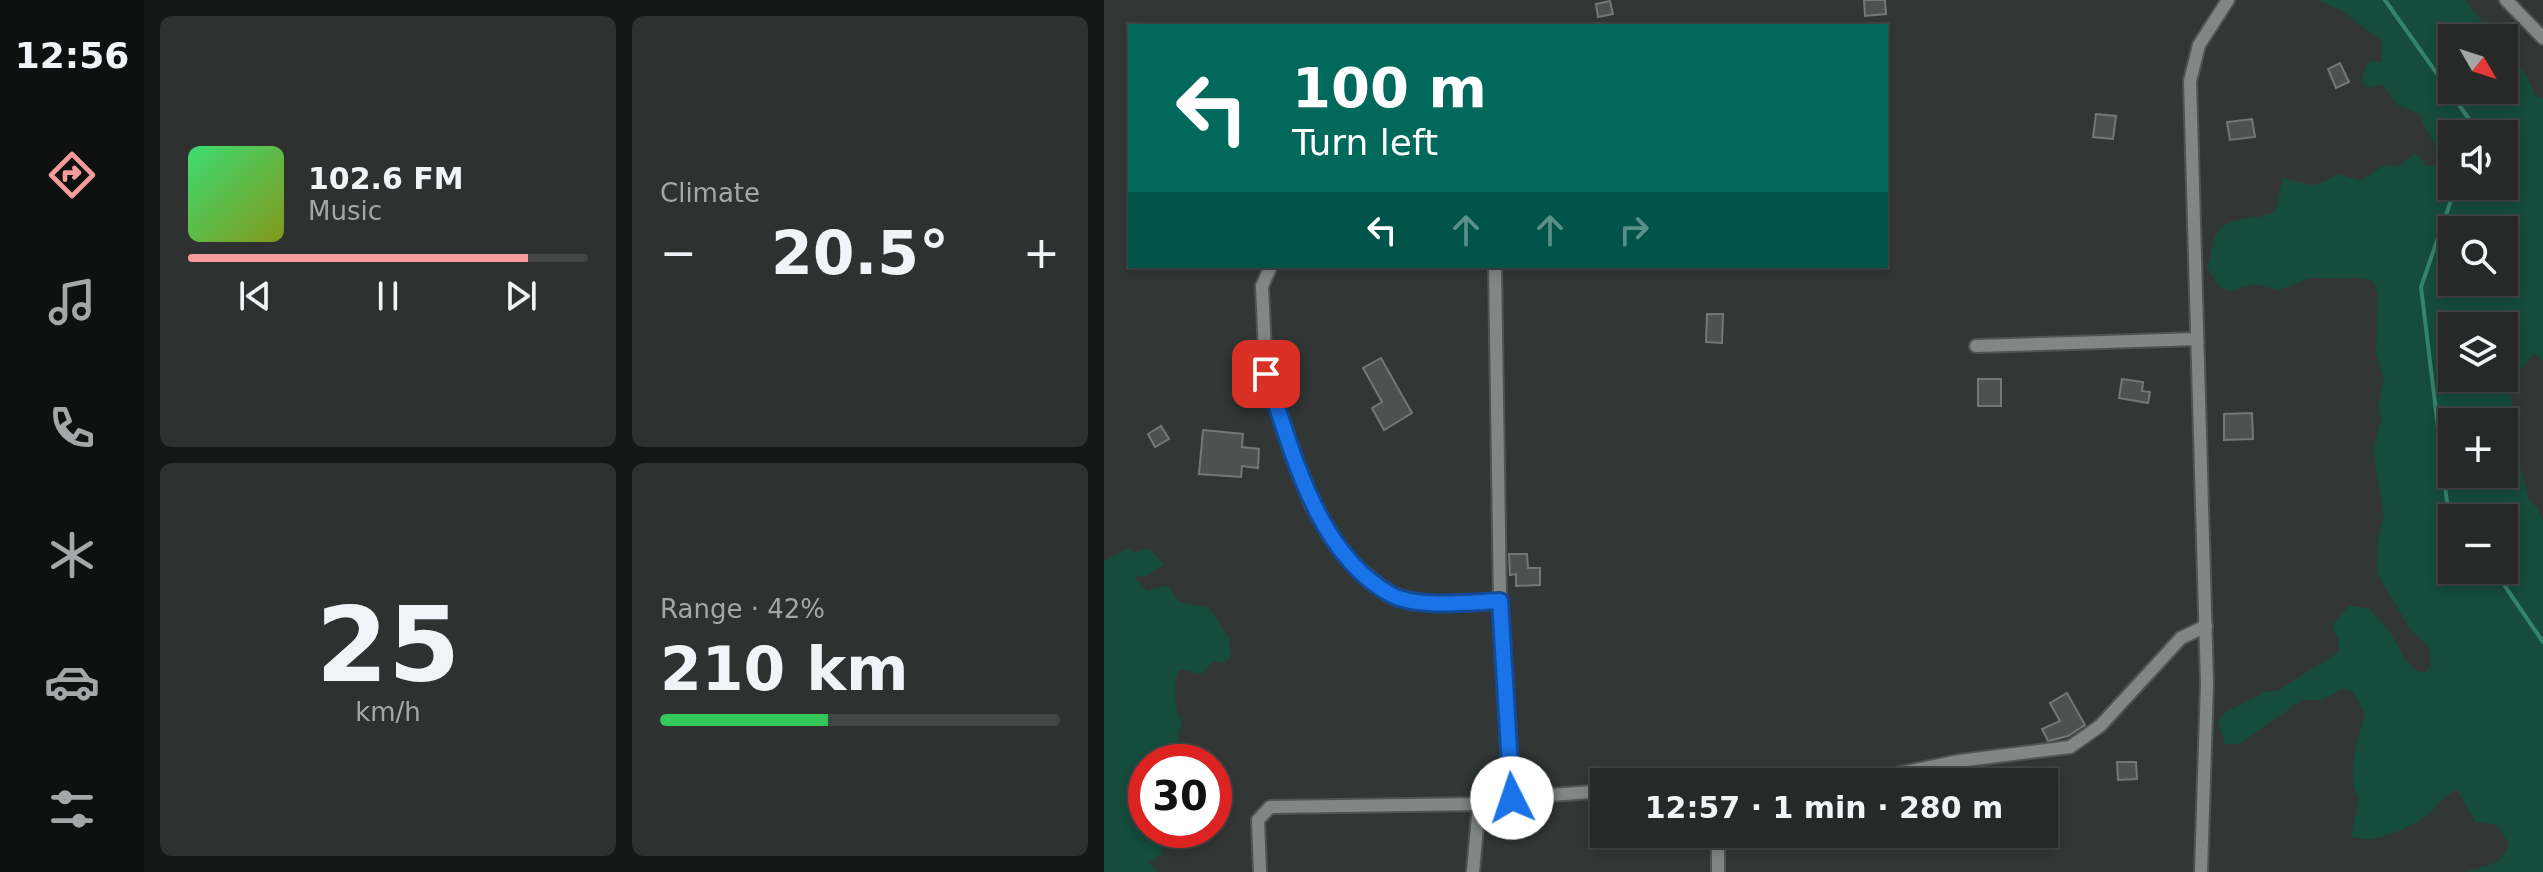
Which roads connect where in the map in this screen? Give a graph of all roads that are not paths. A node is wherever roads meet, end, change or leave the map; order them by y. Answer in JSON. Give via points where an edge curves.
{"nodes":[{"id":1,"x":2228,"y":0,"type":"edge"},
{"id":2,"x":2506,"y":0,"type":"edge"},
{"id":3,"x":2543,"y":38,"type":"edge"},
{"id":4,"x":1270,"y":268,"type":"edge"},
{"id":5,"x":1495,"y":268,"type":"edge"},
{"id":6,"x":2197,"y":339,"type":"junction"},
{"id":7,"x":1976,"y":346,"type":"dead end"},
{"id":8,"x":1500,"y":601,"type":"junction"},
{"id":9,"x":2206,"y":626,"type":"junction"},
{"id":10,"x":1925,"y":768,"type":"edge"},
{"id":11,"x":1590,"y":792,"type":"edge"},
{"id":12,"x":1512,"y":798,"type":"junction"},
{"id":13,"x":1479,"y":804,"type":"junction"},
{"id":14,"x":1718,"y":848,"type":"edge"},
{"id":15,"x":1260,"y":872,"type":"edge"},
{"id":16,"x":1473,"y":872,"type":"edge"},
{"id":17,"x":1718,"y":872,"type":"edge"},
{"id":18,"x":2201,"y":872,"type":"edge"}],
"edges":[{"from":1,"to":6,"type":"street","via":[[2199,45],[2190,81]]},
{"from":2,"to":3,"type":"street"},
{"from":4,"to":8,"type":"street","via":[[1262,286],[1266,374],[1311,505],[1343,554],[1391,595],[1433,603]]},
{"from":5,"to":8,"type":"street"},
{"from":6,"to":7,"type":"street"},
{"from":6,"to":9,"type":"street"},
{"from":8,"to":12,"type":"street"},
{"from":9,"to":10,"type":"street","via":[[2181,638],[2100,726],[2070,747]]},
{"from":9,"to":18,"type":"street"},
{"from":11,"to":12,"type":"street"},
{"from":12,"to":13,"type":"street"},
{"from":13,"to":15,"type":"street","via":[[1270,807],[1258,820]]},
{"from":13,"to":16,"type":"street"},
{"from":14,"to":17,"type":"street"}]}
